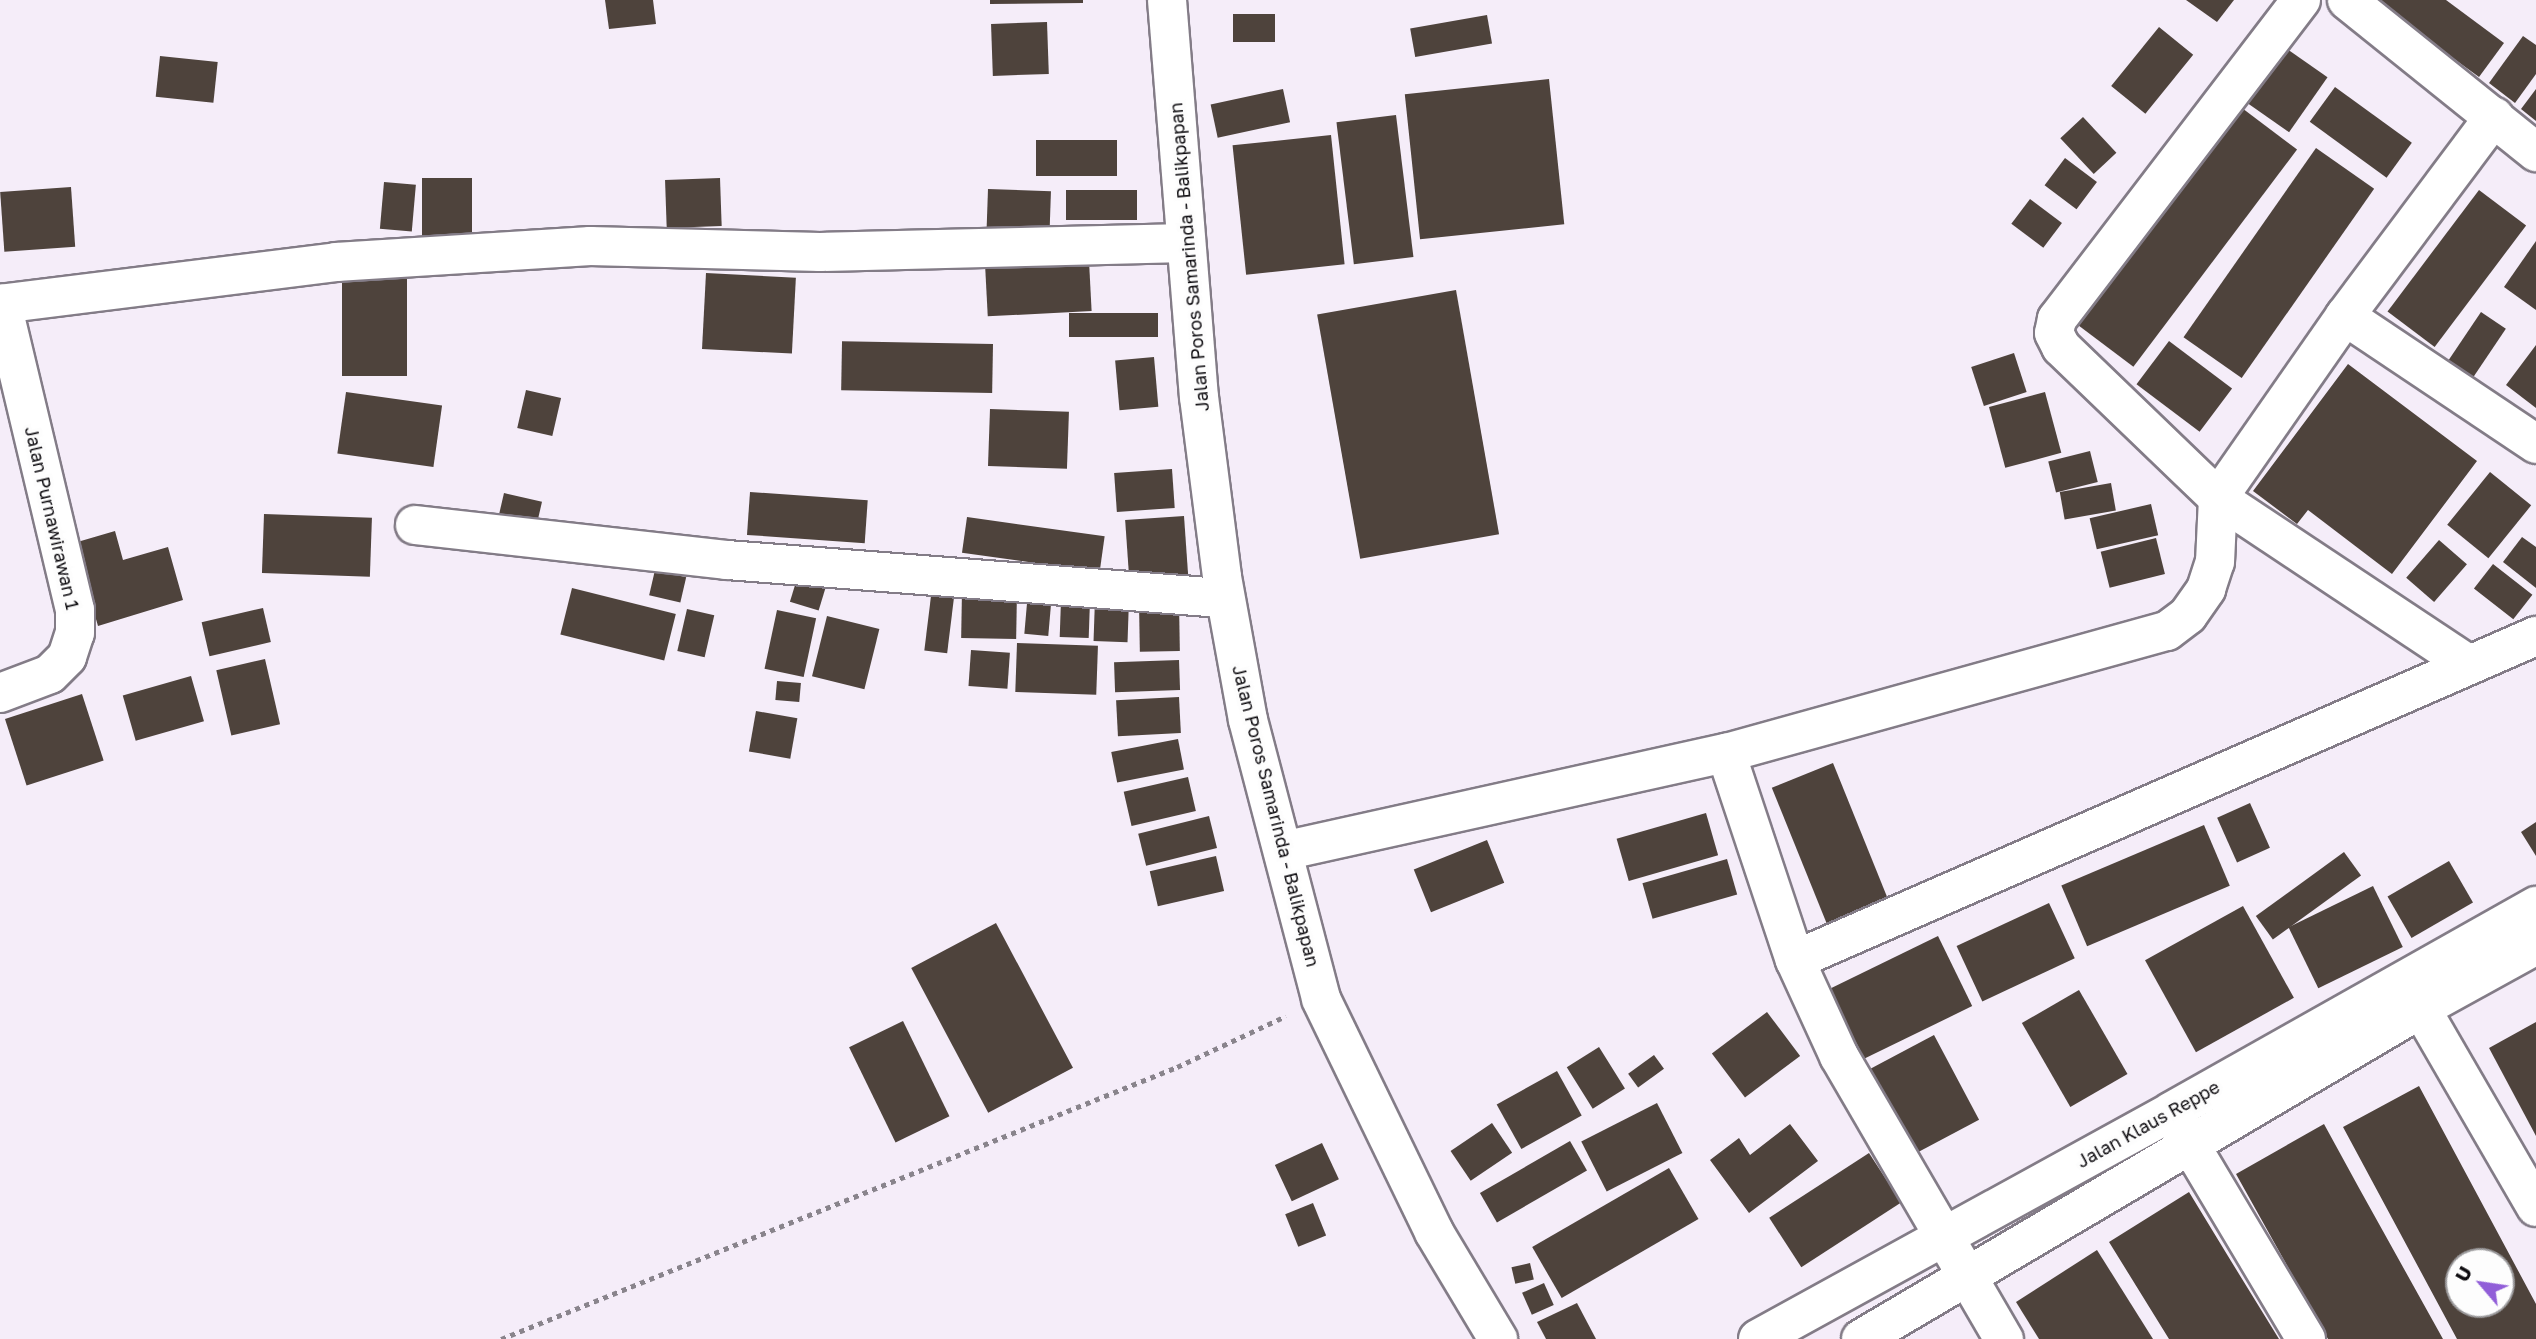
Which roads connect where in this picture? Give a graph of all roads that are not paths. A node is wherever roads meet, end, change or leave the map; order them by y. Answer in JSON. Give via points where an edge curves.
{"nodes":[{"id":1,"x":1167,"y":0,"type":"edge"},
{"id":2,"x":2301,"y":0,"type":"edge"},
{"id":3,"x":2347,"y":0,"type":"edge"},
{"id":4,"x":2494,"y":117,"type":"junction"},
{"id":5,"x":2536,"y":152,"type":"edge"},
{"id":6,"x":1186,"y":243,"type":"junction"},
{"id":7,"x":1,"y":304,"type":"edge"},
{"id":8,"x":2345,"y":316,"type":"junction"},
{"id":9,"x":2536,"y":444,"type":"edge"},
{"id":10,"x":2218,"y":498,"type":"junction"},
{"id":11,"x":415,"y":525,"type":"dead end"},
{"id":12,"x":1225,"y":598,"type":"junction"},
{"id":13,"x":2536,"y":636,"type":"edge"},
{"id":14,"x":2469,"y":665,"type":"junction"},
{"id":15,"x":0,"y":693,"type":"edge"},
{"id":16,"x":1726,"y":754,"type":"junction"},
{"id":17,"x":1283,"y":850,"type":"junction"},
{"id":18,"x":2536,"y":906,"type":"edge"},
{"id":19,"x":2536,"y":944,"type":"edge"},
{"id":20,"x":1795,"y":960,"type":"junction"},
{"id":21,"x":2413,"y":994,"type":"junction"},
{"id":22,"x":2172,"y":1111,"type":"junction"},
{"id":23,"x":2190,"y":1148,"type":"junction"},
{"id":24,"x":2536,"y":1207,"type":"edge"},
{"id":25,"x":1943,"y":1237,"type":"junction"},
{"id":26,"x":1967,"y":1278,"type":"junction"},
{"id":27,"x":1497,"y":1339,"type":"edge"},
{"id":28,"x":1758,"y":1339,"type":"edge"},
{"id":29,"x":1861,"y":1339,"type":"edge"},
{"id":30,"x":2004,"y":1339,"type":"edge"},
{"id":31,"x":2306,"y":1339,"type":"edge"}],
"edges":[{"from":1,"to":6,"type":"main road","name":"Jalan Poros Samarinda - Balikpapan"},
{"from":2,"to":10,"type":"main road","via":[[2057,319],[2054,332],[2061,347]]},
{"from":3,"to":4,"type":"main road"},
{"from":4,"to":5,"type":"main road"},
{"from":4,"to":8,"type":"main road"},
{"from":6,"to":7,"type":"main road","via":[[820,252],[590,246],[336,262]]},
{"from":6,"to":12,"type":"main road","name":"Jalan Poros Samarinda - Balikpapan","via":[[1199,397]]},
{"from":7,"to":15,"type":"main road","name":"Jalan Purnawirawan 1","via":[[75,610],[75,633],[67,657],[50,674]]},
{"from":8,"to":9,"type":"main road"},
{"from":8,"to":10,"type":"main road"},
{"from":10,"to":14,"type":"main road"},
{"from":10,"to":16,"type":"main road","via":[[2215,562],[2206,589],[2188,615],[2167,631]]},
{"from":11,"to":12,"type":"main road","via":[[727,561]]},
{"from":12,"to":17,"type":"main road","name":"Jalan Poros Samarinda - Balikpapan","via":[[1248,720]]},
{"from":13,"to":14,"type":"main road"},
{"from":14,"to":20,"type":"main road"},
{"from":16,"to":17,"type":"main road"},
{"from":16,"to":20,"type":"main road"},
{"from":17,"to":27,"type":"main road","name":"Jalan Poros Samarinda - Balikpapan","via":[[1321,999],[1434,1233]]},
{"from":18,"to":21,"type":"main road","name":"Jalan Klaus Reppe"},
{"from":19,"to":21,"type":"main road","name":"Jalan Klaus Reppe"},
{"from":20,"to":25,"type":"main road","via":[[1839,1056]]},
{"from":21,"to":22,"type":"main road","name":"Jalan Klaus Reppe"},
{"from":21,"to":23,"type":"main road","name":"Jalan Klaus Reppe"},
{"from":21,"to":24,"type":"main road"},
{"from":22,"to":23,"type":"main road"},
{"from":22,"to":25,"type":"main road","name":"Jalan Klaus Reppe"},
{"from":23,"to":26,"type":"main road","name":"Jalan Klaus Reppe"},
{"from":23,"to":31,"type":"main road"},
{"from":25,"to":26,"type":"main road"},
{"from":25,"to":28,"type":"main road","name":"Jalan Klaus Reppe"},
{"from":26,"to":29,"type":"main road","name":"Jalan Klaus Reppe"},
{"from":26,"to":30,"type":"main road"}]}
